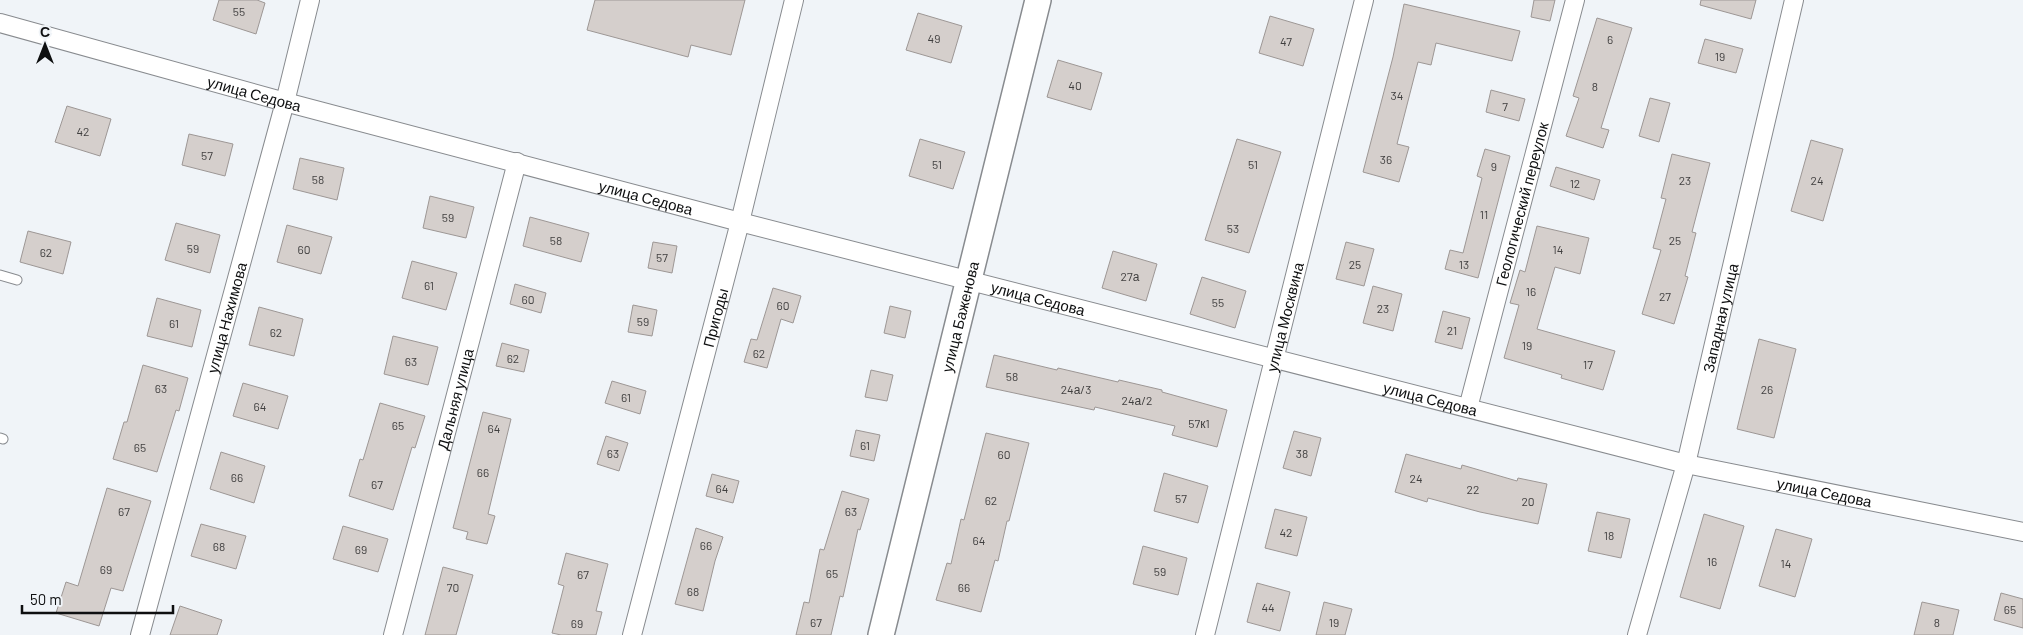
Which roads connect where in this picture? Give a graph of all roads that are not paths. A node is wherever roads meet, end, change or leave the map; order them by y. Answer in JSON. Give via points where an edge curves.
{"nodes":[{"id":1,"x":310,"y":0,"type":"edge"},
{"id":2,"x":794,"y":0,"type":"edge"},
{"id":3,"x":1038,"y":0,"type":"edge"},
{"id":4,"x":1364,"y":0,"type":"edge"},
{"id":5,"x":1575,"y":0,"type":"edge"},
{"id":6,"x":1794,"y":0,"type":"edge"},
{"id":7,"x":0,"y":22,"type":"edge"},
{"id":8,"x":285,"y":102,"type":"junction"},
{"id":9,"x":517,"y":162,"type":"junction"},
{"id":10,"x":740,"y":222,"type":"junction"},
{"id":11,"x":0,"y":275,"type":"edge"},
{"id":12,"x":17,"y":280,"type":"dead end"},
{"id":13,"x":969,"y":280,"type":"junction"},
{"id":14,"x":1276,"y":358,"type":"junction"},
{"id":15,"x":1468,"y":408,"type":"junction"},
{"id":16,"x":1686,"y":464,"type":"junction"},
{"id":17,"x":2023,"y":532,"type":"edge"},
{"id":18,"x":140,"y":635,"type":"edge"},
{"id":19,"x":393,"y":635,"type":"edge"},
{"id":20,"x":632,"y":635,"type":"edge"},
{"id":21,"x":881,"y":635,"type":"edge"},
{"id":22,"x":1205,"y":635,"type":"edge"},
{"id":23,"x":1637,"y":635,"type":"edge"}],
"edges":[{"from":1,"to":8,"type":"street","name":"улица Нахимова"},
{"from":2,"to":10,"type":"street","name":"Пригоды"},
{"from":3,"to":13,"type":"street","name":"улица Баженова"},
{"from":4,"to":14,"type":"street","name":"улица Москвина"},
{"from":5,"to":15,"type":"street","name":"Геологический переулок"},
{"from":6,"to":16,"type":"street","name":"Западная улица"},
{"from":7,"to":8,"type":"street","name":"улица Седова"},
{"from":8,"to":9,"type":"street","name":"улица Седова"},
{"from":8,"to":18,"type":"street","name":"улица Нахимова"},
{"from":9,"to":10,"type":"street","name":"улица Седова"},
{"from":9,"to":19,"type":"street","name":"Дальняя улица"},
{"from":10,"to":13,"type":"street","name":"улица Седова"},
{"from":10,"to":20,"type":"street","name":"Пригоды"},
{"from":11,"to":12,"type":"lane"},
{"from":13,"to":14,"type":"street","name":"улица Седова"},
{"from":13,"to":21,"type":"street","name":"улица Баженова"},
{"from":14,"to":15,"type":"street","name":"улица Седова"},
{"from":14,"to":22,"type":"street","name":"улица Москвина"},
{"from":15,"to":16,"type":"street","name":"улица Седова"},
{"from":16,"to":17,"type":"street","name":"улица Седова"},
{"from":16,"to":23,"type":"street","name":"Западная улица"}]}
